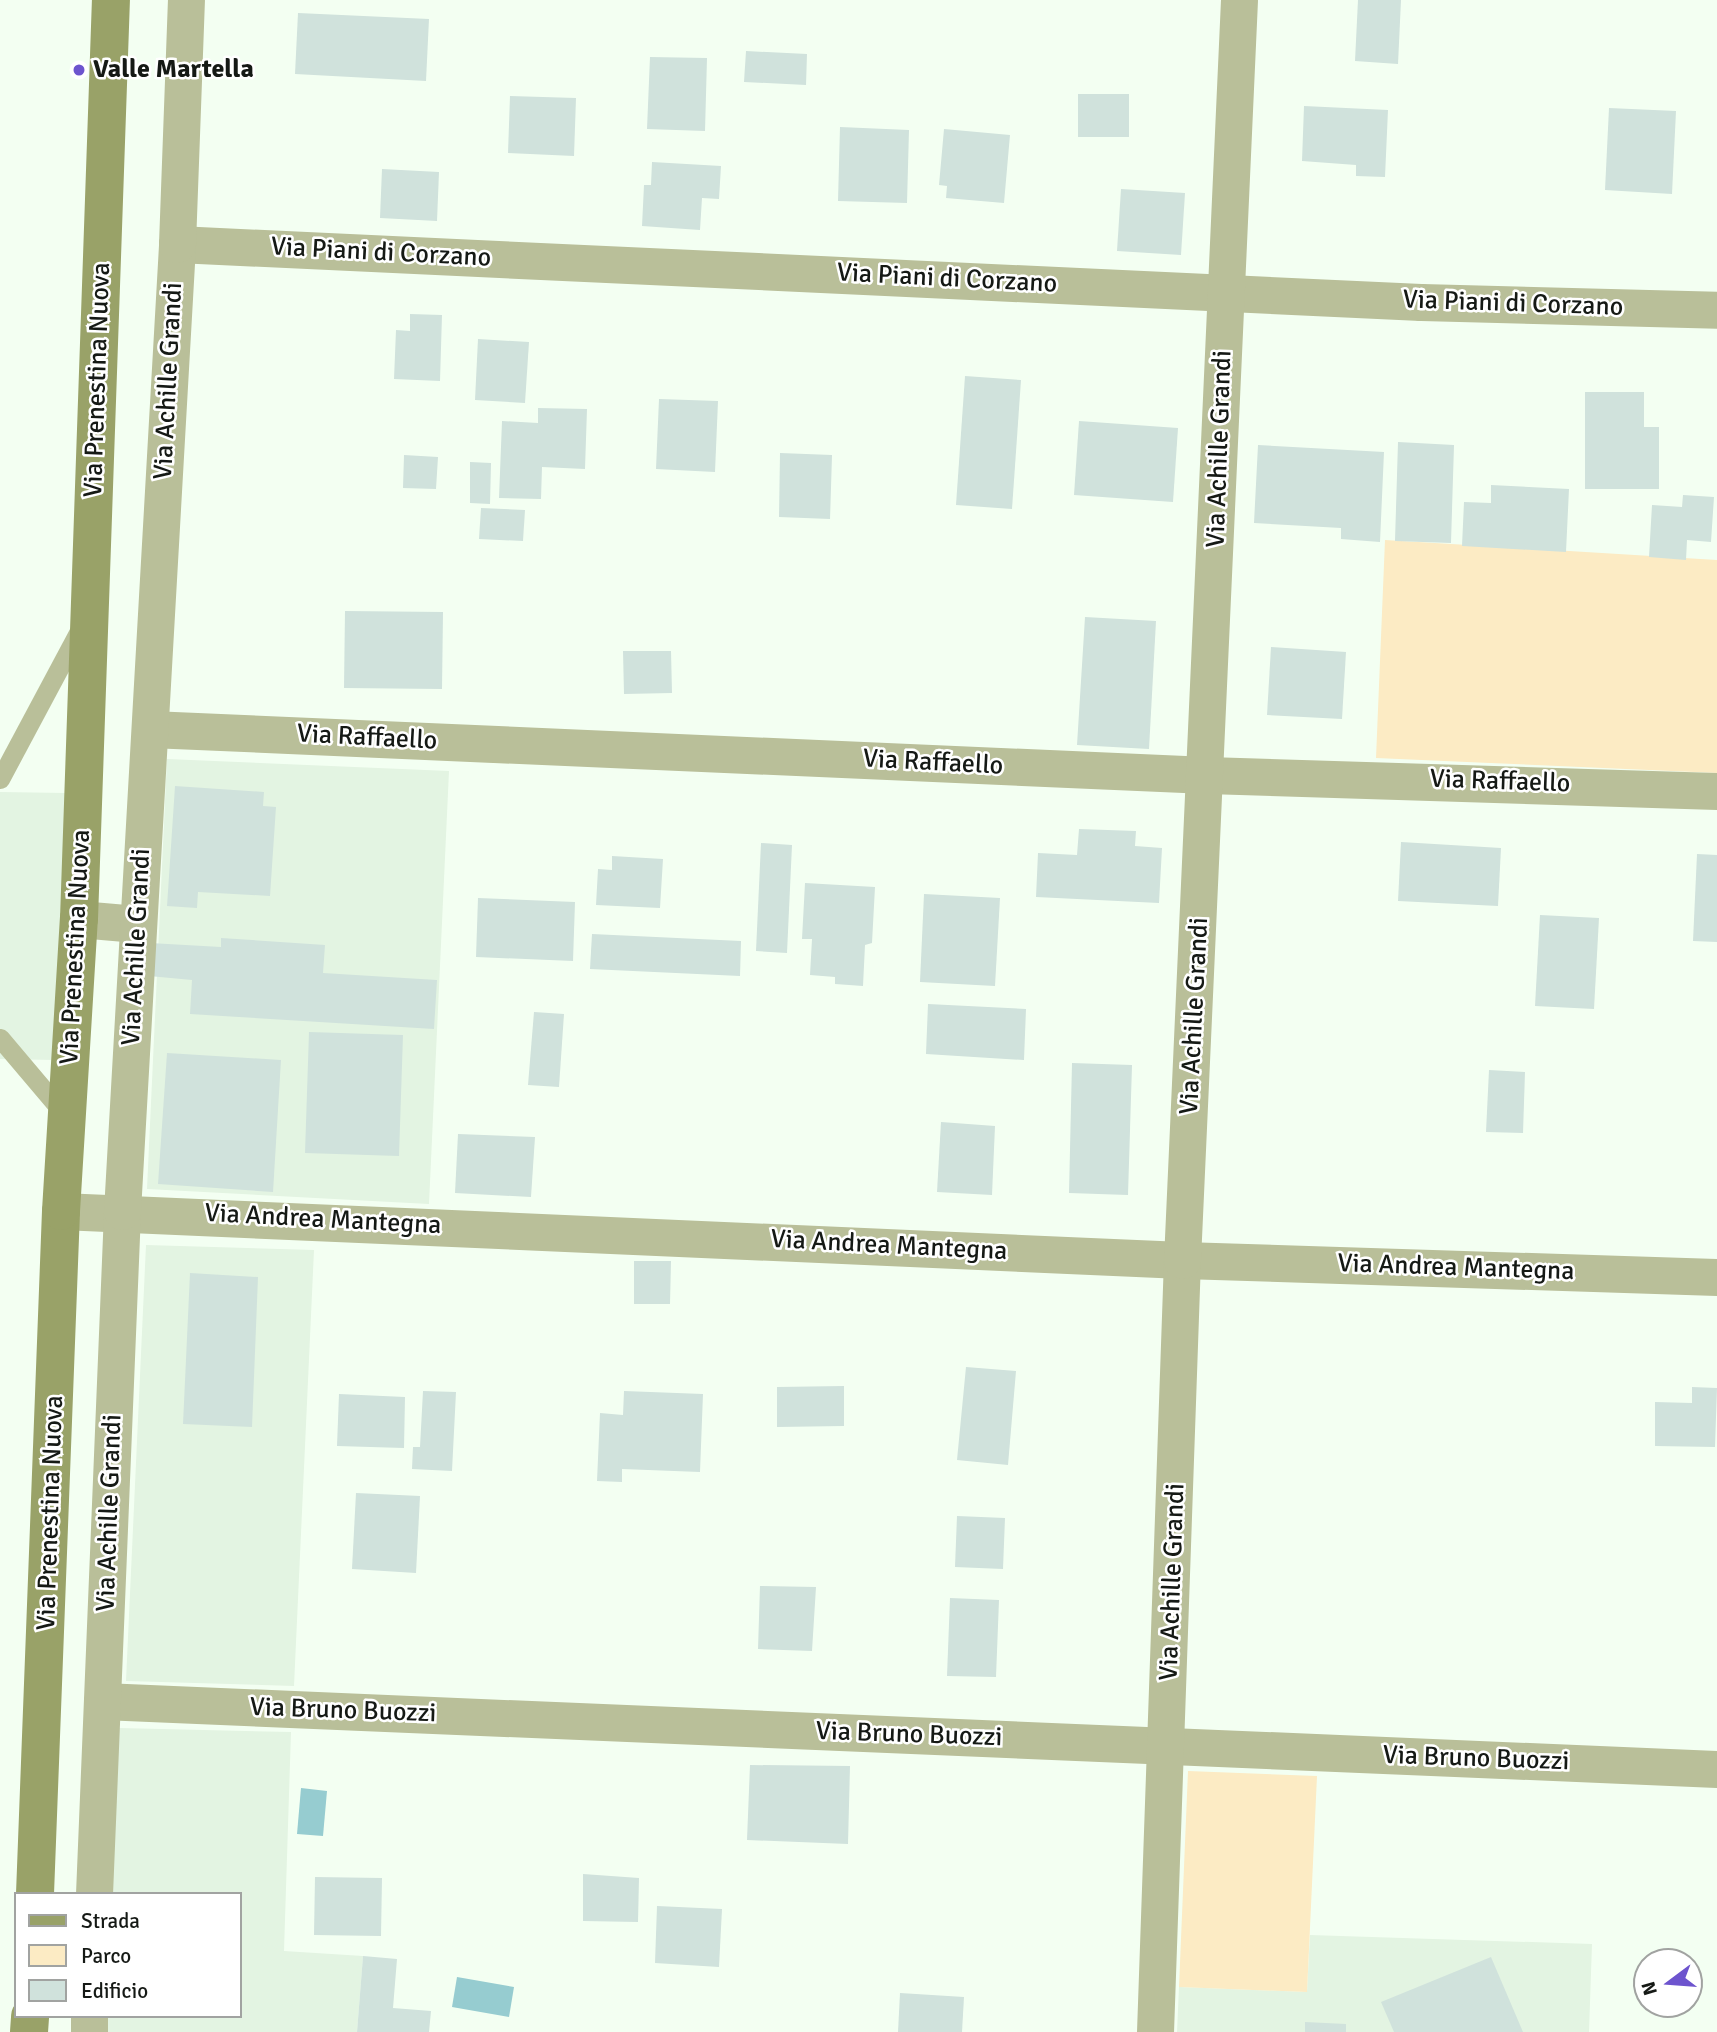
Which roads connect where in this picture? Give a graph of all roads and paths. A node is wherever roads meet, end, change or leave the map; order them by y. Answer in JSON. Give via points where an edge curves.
{"nodes":[{"id":1,"x":111,"y":0,"type":"edge"},
{"id":2,"x":186,"y":0,"type":"edge"},
{"id":3,"x":1239,"y":0,"type":"edge"},
{"id":4,"x":177,"y":244,"type":"junction"},
{"id":5,"x":1226,"y":292,"type":"junction"},
{"id":6,"x":1717,"y":310,"type":"edge"},
{"id":7,"x":90,"y":611,"type":"junction"},
{"id":8,"x":150,"y":729,"type":"junction"},
{"id":9,"x":1207,"y":775,"type":"junction"},
{"id":10,"x":0,"y":779,"type":"edge"},
{"id":11,"x":1717,"y":791,"type":"edge"},
{"id":12,"x":79,"y":919,"type":"junction"},
{"id":13,"x":138,"y":924,"type":"junction"},
{"id":14,"x":0,"y":1038,"type":"edge"},
{"id":15,"x":67,"y":1117,"type":"junction"},
{"id":16,"x":61,"y":1211,"type":"junction"},
{"id":17,"x":122,"y":1211,"type":"junction"},
{"id":18,"x":1182,"y":1260,"type":"junction"},
{"id":19,"x":1717,"y":1277,"type":"edge"},
{"id":20,"x":102,"y":1701,"type":"junction"},
{"id":21,"x":1169,"y":1746,"type":"junction"},
{"id":22,"x":1717,"y":1769,"type":"edge"},
{"id":23,"x":36,"y":1892,"type":"edge"},
{"id":24,"x":94,"y":1892,"type":"edge"},
{"id":25,"x":1156,"y":2032,"type":"edge"}],
"edges":[{"from":1,"to":7,"type":"main road","name":"Via Prenestina Nuova"},
{"from":2,"to":4,"type":"street","name":"Via Achille Grandi"},
{"from":3,"to":5,"type":"street","name":"Via Achille Grandi"},
{"from":4,"to":5,"type":"street","name":"Via Piani di Corzano"},
{"from":4,"to":8,"type":"street","name":"Via Achille Grandi"},
{"from":5,"to":6,"type":"street","name":"Via Piani di Corzano"},
{"from":5,"to":9,"type":"street","name":"Via Achille Grandi"},
{"from":7,"to":10,"type":"lane"},
{"from":7,"to":12,"type":"main road","name":"Via Prenestina Nuova"},
{"from":8,"to":9,"type":"street","name":"Via Raffaello"},
{"from":8,"to":13,"type":"street","name":"Via Achille Grandi"},
{"from":9,"to":11,"type":"street","name":"Via Raffaello"},
{"from":9,"to":18,"type":"street","name":"Via Achille Grandi"},
{"from":12,"to":13,"type":"street"},
{"from":12,"to":15,"type":"main road","name":"Via Prenestina Nuova"},
{"from":13,"to":17,"type":"street","name":"Via Achille Grandi"},
{"from":14,"to":15,"type":"lane"},
{"from":15,"to":16,"type":"main road","name":"Via Prenestina Nuova"},
{"from":16,"to":17,"type":"street","name":"Via Andrea Mantegna"},
{"from":16,"to":23,"type":"main road","name":"Via Prenestina Nuova"},
{"from":17,"to":18,"type":"street","name":"Via Andrea Mantegna"},
{"from":17,"to":20,"type":"street","name":"Via Achille Grandi"},
{"from":18,"to":19,"type":"street","name":"Via Andrea Mantegna"},
{"from":18,"to":21,"type":"street","name":"Via Achille Grandi"},
{"from":20,"to":21,"type":"street","name":"Via Bruno Buozzi"},
{"from":20,"to":24,"type":"street","name":"Via Achille Grandi"},
{"from":21,"to":22,"type":"street","name":"Via Bruno Buozzi"},
{"from":21,"to":25,"type":"street","name":"Via Achille Grandi"}]}
